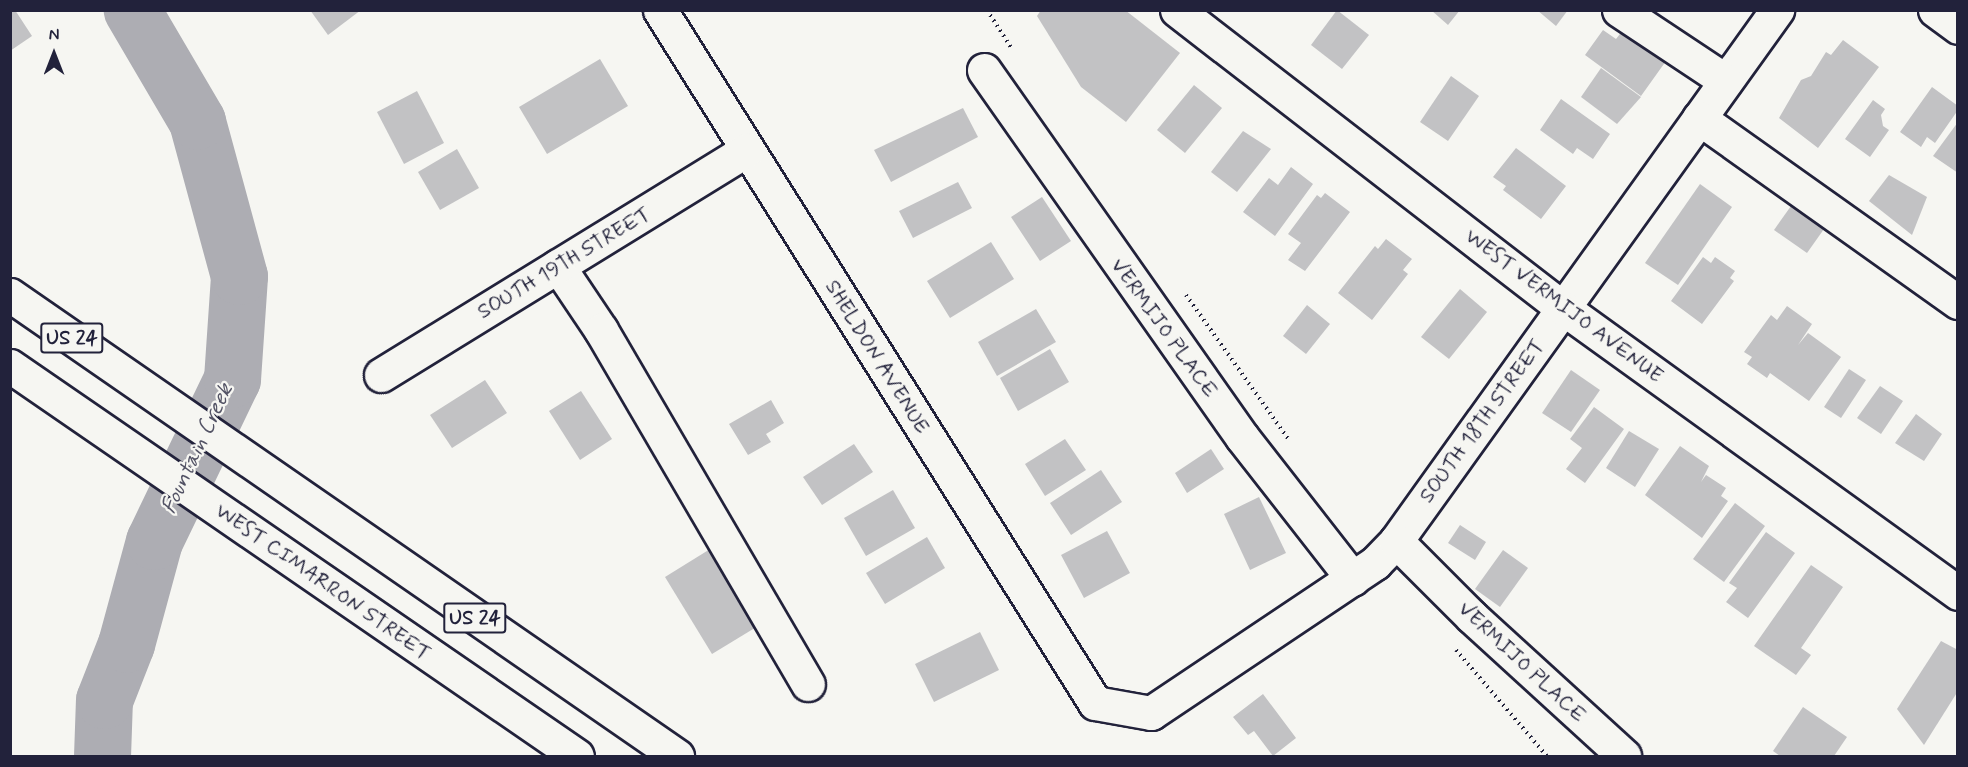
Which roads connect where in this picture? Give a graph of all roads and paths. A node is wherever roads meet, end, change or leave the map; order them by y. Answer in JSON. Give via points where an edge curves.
{"nodes":[{"id":1,"x":660,"y":10,"type":"edge"},
{"id":2,"x":987,"y":10,"type":"edge"},
{"id":3,"x":1177,"y":10,"type":"edge"},
{"id":4,"x":1619,"y":10,"type":"edge"},
{"id":5,"x":1777,"y":10,"type":"edge"},
{"id":6,"x":1935,"y":10,"type":"edge"},
{"id":7,"x":1958,"y":27,"type":"edge"},
{"id":8,"x":1019,"y":60,"type":"dead end"},
{"id":9,"x":984,"y":70,"type":"dead end"},
{"id":10,"x":1726,"y":81,"type":"junction"},
{"id":11,"x":1699,"y":118,"type":"junction"},
{"id":12,"x":747,"y":150,"type":"junction"},
{"id":13,"x":558,"y":266,"type":"junction"},
{"id":14,"x":1181,"y":289,"type":"dead end"},
{"id":15,"x":10,"y":295,"type":"edge"},
{"id":16,"x":1958,"y":302,"type":"edge"},
{"id":17,"x":1563,"y":308,"type":"junction"},
{"id":18,"x":10,"y":366,"type":"edge"},
{"id":19,"x":381,"y":375,"type":"dead end"},
{"id":20,"x":1295,"y":449,"type":"dead end"},
{"id":21,"x":1396,"y":541,"type":"junction"},
{"id":22,"x":1353,"y":579,"type":"junction"},
{"id":23,"x":1958,"y":593,"type":"edge"},
{"id":24,"x":1454,"y":648,"type":"dead end"},
{"id":25,"x":808,"y":684,"type":"dead end"},
{"id":26,"x":1095,"y":704,"type":"joint"},
{"id":27,"x":577,"y":756,"type":"edge"},
{"id":28,"x":677,"y":756,"type":"edge"},
{"id":29,"x":1547,"y":756,"type":"edge"},
{"id":30,"x":1624,"y":756,"type":"edge"}],
"edges":[{"from":1,"to":12,"type":"main road","name":"SHELDON AVENUE"},
{"from":2,"to":8,"type":"path"},
{"from":3,"to":17,"type":"main road","name":"WEST VERMIJO AVENUE"},
{"from":4,"to":10,"type":"main road"},
{"from":5,"to":10,"type":"main road","name":"SOUTH 18TH STREET"},
{"from":6,"to":7,"type":"main road"},
{"from":9,"to":22,"type":"main road","name":"VERMIJO PLACE","via":[[1242,437]]},
{"from":10,"to":11,"type":"main road","name":"SOUTH 18TH STREET"},
{"from":11,"to":16,"type":"main road"},
{"from":11,"to":17,"type":"main road","name":"SOUTH 18TH STREET"},
{"from":12,"to":13,"type":"main road","name":"SOUTH 19TH STREET"},
{"from":12,"to":26,"type":"main road","name":"SHELDON AVENUE"},
{"from":13,"to":19,"type":"main road","name":"SOUTH 19TH STREET"},
{"from":13,"to":25,"type":"main road","via":[[601,330]]},
{"from":14,"to":20,"type":"path"},
{"from":15,"to":28,"type":"main road","number":"US 24"},
{"from":17,"to":21,"type":"main road","name":"SOUTH 18TH STREET"},
{"from":17,"to":23,"type":"main road","name":"WEST VERMIJO AVENUE"},
{"from":18,"to":27,"type":"main road","name":"WEST CIMARRON STREET","number":"US 24"},
{"from":21,"to":22,"type":"main road","name":"SOUTH 18TH STREET","via":[[1376,563]]},
{"from":21,"to":30,"type":"main road","name":"VERMIJO PLACE","via":[[1472,617]]},
{"from":22,"to":26,"type":"main road","name":"SOUTH 18TH STREET","via":[[1151,713]]},
{"from":24,"to":29,"type":"path"}]}
